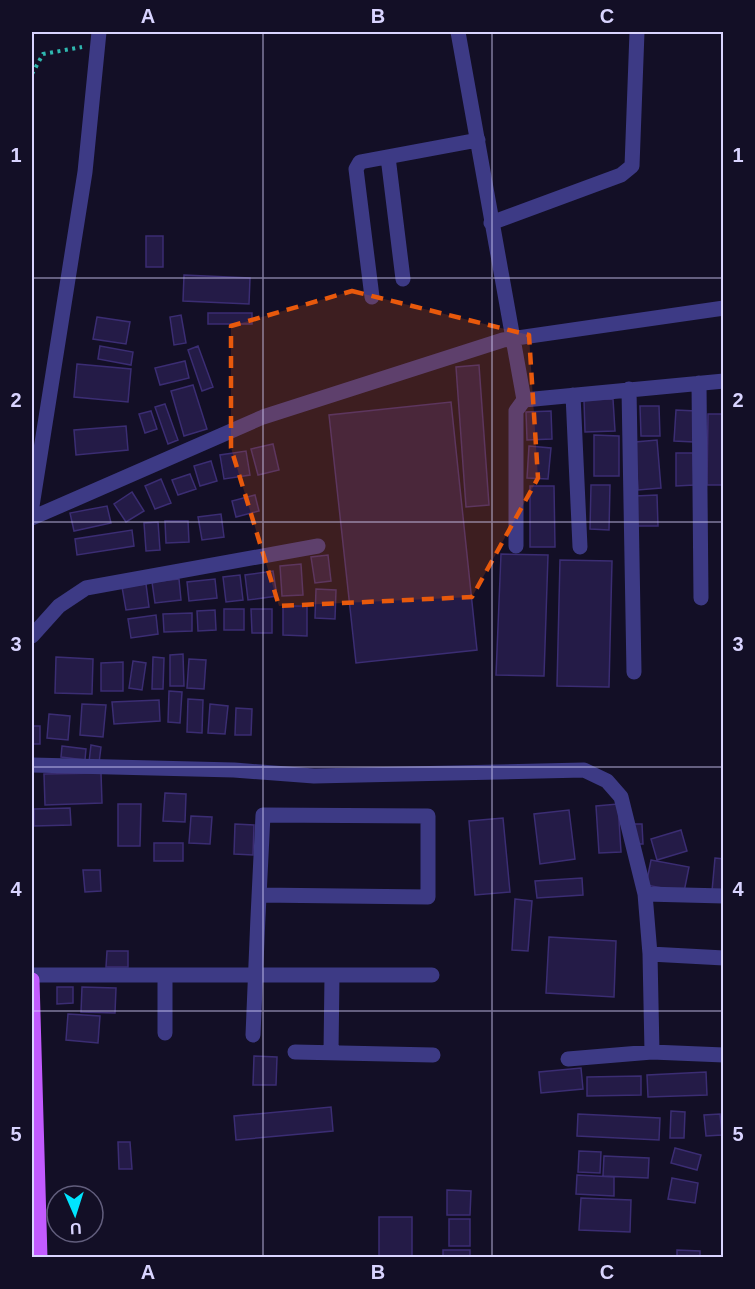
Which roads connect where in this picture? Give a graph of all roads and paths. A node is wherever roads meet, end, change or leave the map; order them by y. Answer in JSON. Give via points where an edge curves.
{"nodes":[{"id":1,"x":99,"y":32,"type":"edge"},
{"id":2,"x":458,"y":32,"type":"edge"},
{"id":3,"x":637,"y":32,"type":"edge"},
{"id":4,"x":98,"y":48,"type":"junction"},
{"id":5,"x":32,"y":74,"type":"edge"},
{"id":6,"x":478,"y":140,"type":"junction"},
{"id":7,"x":388,"y":157,"type":"junction"},
{"id":8,"x":491,"y":223,"type":"junction"},
{"id":9,"x":403,"y":279,"type":"dead end"},
{"id":10,"x":372,"y":297,"type":"dead end"},
{"id":11,"x":723,"y":308,"type":"edge"},
{"id":12,"x":514,"y":338,"type":"junction"},
{"id":13,"x":723,"y":381,"type":"edge"},
{"id":14,"x":699,"y":383,"type":"junction"},
{"id":15,"x":629,"y":389,"type":"junction"},
{"id":16,"x":573,"y":395,"type":"junction"},
{"id":17,"x":524,"y":400,"type":"junction"},
{"id":18,"x":32,"y":506,"type":"edge"},
{"id":19,"x":32,"y":518,"type":"edge"},
{"id":20,"x":318,"y":546,"type":"dead end"},
{"id":21,"x":516,"y":546,"type":"dead end"},
{"id":22,"x":580,"y":547,"type":"dead end"},
{"id":23,"x":701,"y":598,"type":"dead end"},
{"id":24,"x":32,"y":636,"type":"edge"},
{"id":25,"x":634,"y":672,"type":"dead end"},
{"id":26,"x":32,"y":765,"type":"edge"},
{"id":27,"x":645,"y":894,"type":"junction"},
{"id":28,"x":259,"y":895,"type":"junction"},
{"id":29,"x":723,"y":896,"type":"edge"},
{"id":30,"x":650,"y":954,"type":"junction"},
{"id":31,"x":723,"y":958,"type":"edge"},
{"id":32,"x":32,"y":975,"type":"edge"},
{"id":33,"x":165,"y":975,"type":"junction"},
{"id":34,"x":256,"y":975,"type":"junction"},
{"id":35,"x":332,"y":975,"type":"junction"},
{"id":36,"x":432,"y":975,"type":"dead end"},
{"id":37,"x":32,"y":980,"type":"edge"},
{"id":38,"x":165,"y":1033,"type":"dead end"},
{"id":39,"x":253,"y":1035,"type":"dead end"},
{"id":40,"x":295,"y":1052,"type":"dead end"},
{"id":41,"x":652,"y":1052,"type":"junction"},
{"id":42,"x":332,"y":1053,"type":"junction"},
{"id":43,"x":433,"y":1055,"type":"dead end"},
{"id":44,"x":723,"y":1055,"type":"edge"},
{"id":45,"x":568,"y":1059,"type":"dead end"},
{"id":46,"x":40,"y":1257,"type":"edge"}],
"edges":[{"from":1,"to":4,"type":"street"},
{"from":2,"to":6,"type":"street"},
{"from":3,"to":8,"type":"street","via":[[632,166],[621,176]]},
{"from":4,"to":5,"type":"path","via":[[83,46],[43,54]]},
{"from":4,"to":18,"type":"street","via":[[85,172]]},
{"from":6,"to":7,"type":"street"},
{"from":6,"to":8,"type":"street"},
{"from":7,"to":9,"type":"street"},
{"from":7,"to":10,"type":"street","via":[[360,162],[356,169]]},
{"from":8,"to":12,"type":"street"},
{"from":11,"to":12,"type":"street"},
{"from":12,"to":17,"type":"street"},
{"from":12,"to":19,"type":"street","via":[[263,417]]},
{"from":13,"to":14,"type":"street"},
{"from":14,"to":15,"type":"street"},
{"from":14,"to":23,"type":"street"},
{"from":15,"to":16,"type":"street"},
{"from":15,"to":25,"type":"street"},
{"from":16,"to":17,"type":"street"},
{"from":16,"to":22,"type":"street"},
{"from":17,"to":21,"type":"street","via":[[516,411]]},
{"from":20,"to":24,"type":"street","via":[[86,588],[59,606]]},
{"from":26,"to":27,"type":"street","via":[[314,776],[584,770],[607,781],[621,797]]},
{"from":27,"to":29,"type":"street"},
{"from":27,"to":30,"type":"street"},
{"from":28,"to":28,"type":"street","via":[[428,897],[428,816],[263,815]]},
{"from":28,"to":34,"type":"street"},
{"from":30,"to":31,"type":"street"},
{"from":30,"to":41,"type":"street"},
{"from":32,"to":33,"type":"street"},
{"from":33,"to":34,"type":"street"},
{"from":33,"to":38,"type":"street"},
{"from":34,"to":35,"type":"street"},
{"from":34,"to":39,"type":"street"},
{"from":35,"to":36,"type":"street"},
{"from":35,"to":42,"type":"street"},
{"from":37,"to":46,"type":"main road"},
{"from":40,"to":42,"type":"street"},
{"from":41,"to":44,"type":"street"},
{"from":41,"to":45,"type":"street"},
{"from":42,"to":43,"type":"street"}]}
